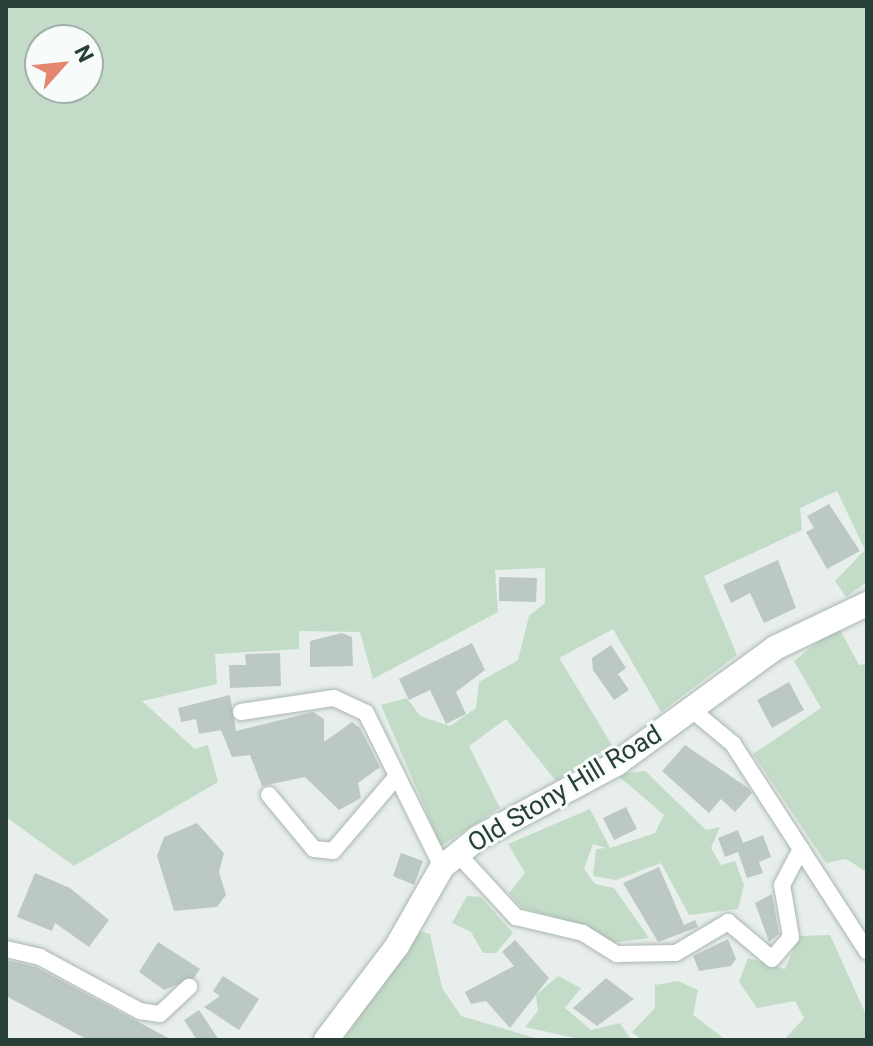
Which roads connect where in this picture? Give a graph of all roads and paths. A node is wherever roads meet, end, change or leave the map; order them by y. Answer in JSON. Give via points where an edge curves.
{"nodes":[{"id":1,"x":867,"y":604,"type":"edge"},
{"id":2,"x":691,"y":709,"type":"junction"},
{"id":3,"x":241,"y":712,"type":"dead end"},
{"id":4,"x":397,"y":776,"type":"junction"},
{"id":5,"x":269,"y":795,"type":"dead end"},
{"id":6,"x":801,"y":849,"type":"junction"},
{"id":7,"x":450,"y":860,"type":"junction"},
{"id":8,"x":6,"y":949,"type":"edge"},
{"id":9,"x":867,"y":951,"type":"edge"},
{"id":10,"x":189,"y":987,"type":"dead end"},
{"id":11,"x":326,"y":1040,"type":"edge"}],
"edges":[{"from":1,"to":2,"type":"street","name":"Old Stony Hill Road","via":[[775,648]]},
{"from":2,"to":6,"type":"street","via":[[733,744]]},
{"from":2,"to":7,"type":"street","name":"Old Stony Hill Road","via":[[616,764]]},
{"from":3,"to":4,"type":"street","via":[[349,702],[366,713]]},
{"from":4,"to":5,"type":"street","via":[[333,851],[314,849]]},
{"from":4,"to":7,"type":"street"},
{"from":6,"to":7,"type":"street","via":[[782,885],[791,937],[772,959],[728,922],[676,953],[617,954],[583,933],[516,917]]},
{"from":6,"to":9,"type":"street"},
{"from":7,"to":11,"type":"street","name":"Old Stony Hill Road","via":[[397,946]]},
{"from":8,"to":10,"type":"street","via":[[40,957],[140,1011],[160,1014]]}]}
